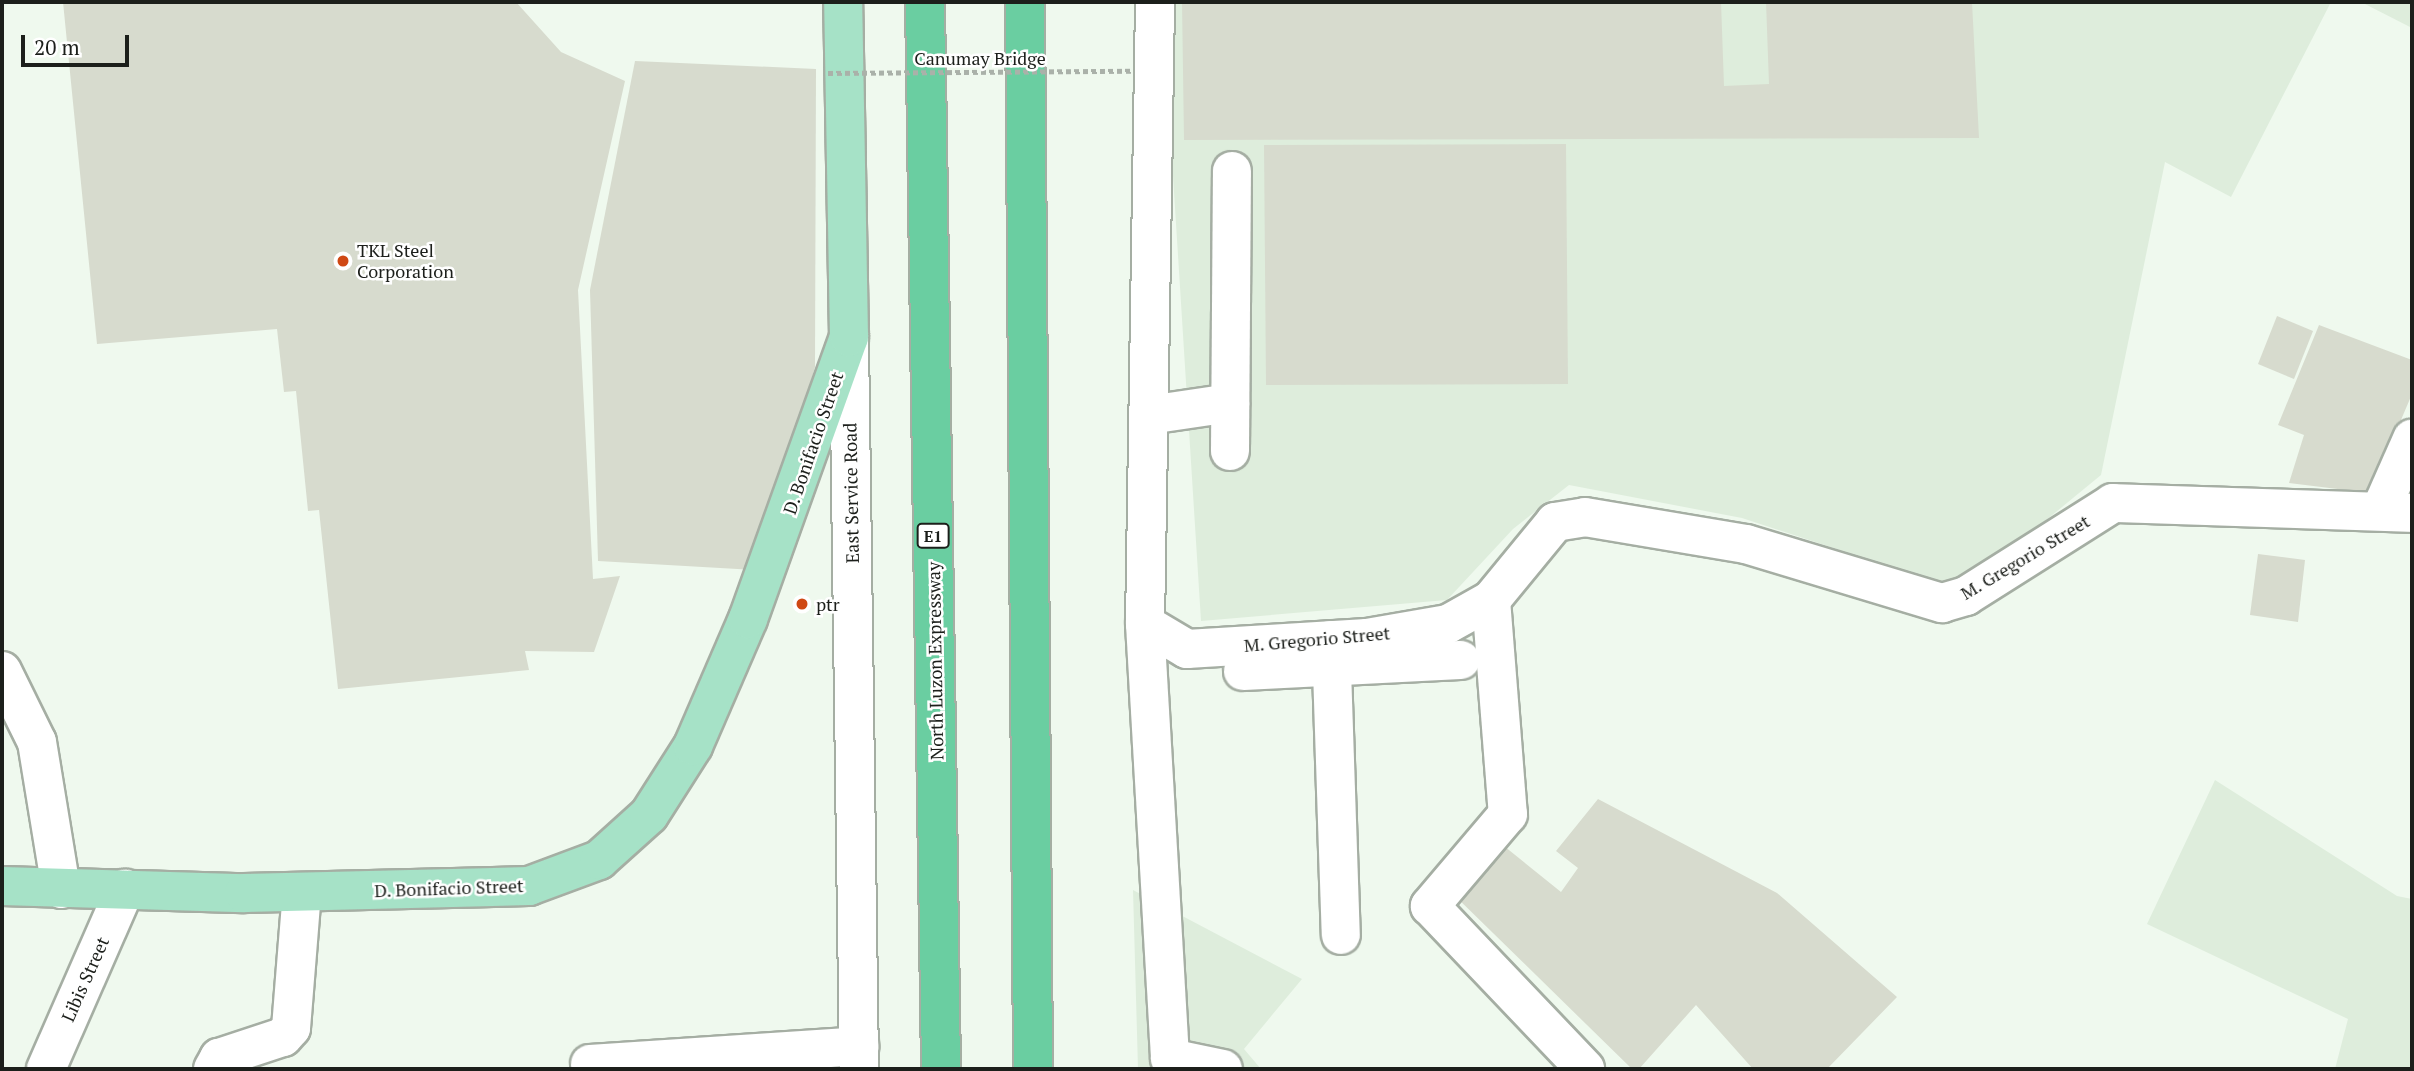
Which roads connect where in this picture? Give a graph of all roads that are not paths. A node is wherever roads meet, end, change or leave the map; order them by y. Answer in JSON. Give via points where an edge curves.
{"nodes":[{"id":1,"x":843,"y":2,"type":"edge"},
{"id":2,"x":925,"y":2,"type":"edge"},
{"id":3,"x":1025,"y":2,"type":"edge"},
{"id":4,"x":1155,"y":2,"type":"edge"},
{"id":5,"x":1231,"y":171,"type":"dead end"},
{"id":6,"x":849,"y":337,"type":"junction"},
{"id":7,"x":1230,"y":402,"type":"junction"},
{"id":8,"x":1149,"y":415,"type":"junction"},
{"id":9,"x":2412,"y":439,"type":"edge"},
{"id":10,"x":1230,"y":451,"type":"dead end"},
{"id":11,"x":2397,"y":511,"type":"edge"},
{"id":12,"x":1491,"y":600,"type":"junction"},
{"id":13,"x":1145,"y":624,"type":"junction"},
{"id":14,"x":1332,"y":654,"type":"junction"},
{"id":15,"x":1461,"y":660,"type":"dead end"},
{"id":16,"x":2,"y":671,"type":"edge"},
{"id":17,"x":1170,"y":674,"type":"dead end"},
{"id":18,"x":2,"y":886,"type":"edge"},
{"id":19,"x":61,"y":889,"type":"junction"},
{"id":20,"x":125,"y":889,"type":"junction"},
{"id":21,"x":302,"y":892,"type":"junction"},
{"id":22,"x":1342,"y":935,"type":"dead end"},
{"id":23,"x":859,"y":1058,"type":"edge"},
{"id":24,"x":590,"y":1064,"type":"dead end"},
{"id":25,"x":46,"y":1069,"type":"edge"},
{"id":26,"x":212,"y":1069,"type":"edge"},
{"id":27,"x":941,"y":1069,"type":"edge"},
{"id":28,"x":1033,"y":1069,"type":"edge"},
{"id":29,"x":1223,"y":1069,"type":"edge"},
{"id":30,"x":1585,"y":1069,"type":"edge"}],
"edges":[{"from":1,"to":6,"type":"main road","name":"East Service Road"},
{"from":2,"to":27,"type":"highway","name":"North Luzon Expressway","number":"E1"},
{"from":3,"to":28,"type":"highway"},
{"from":4,"to":8,"type":"street"},
{"from":5,"to":7,"type":"street"},
{"from":6,"to":21,"type":"main road","name":"D. Bonifacio Street","via":[[748,619],[693,746],[649,815],[599,860],[529,886]]},
{"from":6,"to":23,"type":"street","name":"East Service Road"},
{"from":7,"to":8,"type":"street"},
{"from":7,"to":10,"type":"street"},
{"from":8,"to":13,"type":"street"},
{"from":9,"to":11,"type":"street"},
{"from":11,"to":12,"type":"street","name":"M. Gregorio Street","via":[[2113,503],[1966,596],[1942,603],[1746,544],[1585,517],[1555,522]]},
{"from":12,"to":14,"type":"street","name":"M. Gregorio Street","via":[[1448,624]]},
{"from":12,"to":30,"type":"street","via":[[1508,776],[1507,818],[1430,906]]},
{"from":13,"to":14,"type":"street","name":"M. Gregorio Street","via":[[1187,649]]},
{"from":13,"to":29,"type":"street","via":[[1170,1058]]},
{"from":14,"to":15,"type":"street"},
{"from":14,"to":17,"type":"street"},
{"from":14,"to":22,"type":"street"},
{"from":16,"to":19,"type":"street","via":[[37,742]]},
{"from":18,"to":19,"type":"main road","name":"D. Bonifacio Street"},
{"from":19,"to":20,"type":"main road","name":"D. Bonifacio Street"},
{"from":20,"to":21,"type":"main road","name":"D. Bonifacio Street"},
{"from":20,"to":25,"type":"street","name":"Libis Street"},
{"from":21,"to":26,"type":"street","via":[[291,1028],[283,1037],[219,1058]]},
{"from":23,"to":24,"type":"street"}]}
